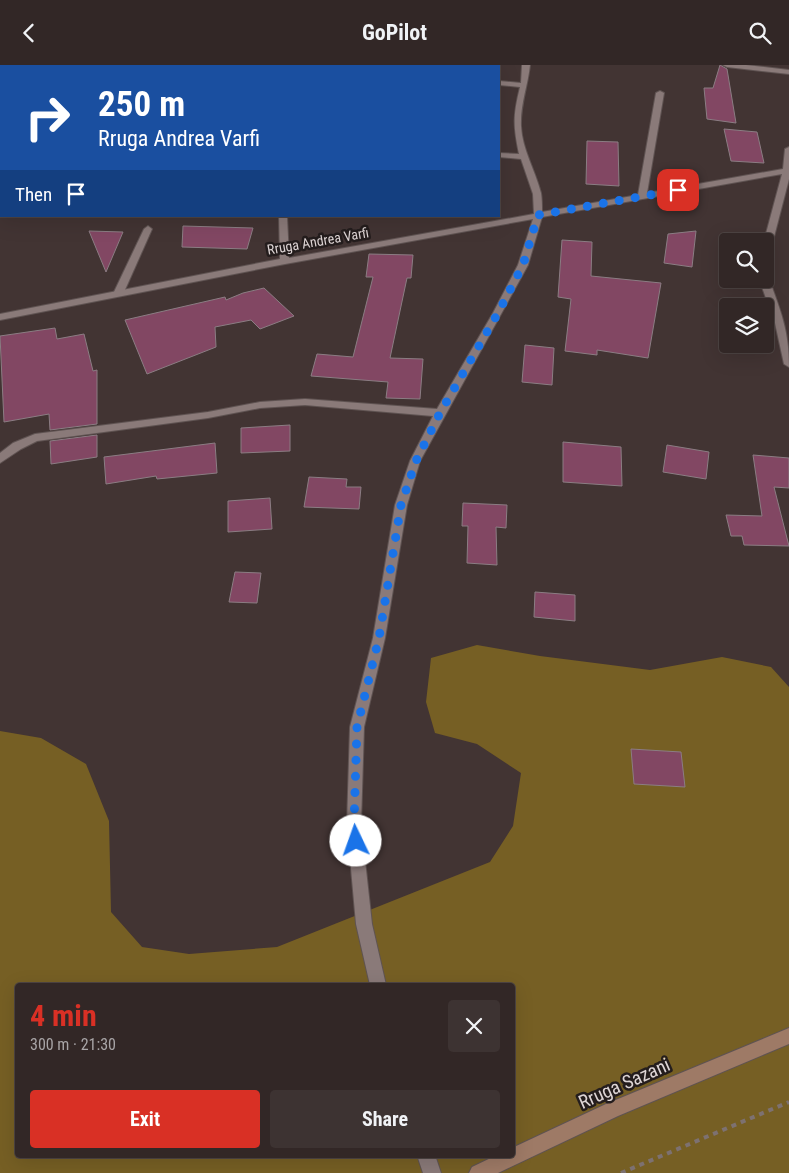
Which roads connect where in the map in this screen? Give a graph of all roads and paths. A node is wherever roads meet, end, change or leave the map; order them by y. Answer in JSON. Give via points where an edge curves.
{"nodes":[{"id":1,"x":526,"y":65,"type":"edge"},
{"id":2,"x":727,"y":65,"type":"edge"},
{"id":3,"x":789,"y":72,"type":"edge"},
{"id":4,"x":500,"y":83,"type":"edge"},
{"id":5,"x":524,"y":85,"type":"junction"},
{"id":6,"x":660,"y":93,"type":"dead end"},
{"id":7,"x":789,"y":149,"type":"edge"},
{"id":8,"x":500,"y":155,"type":"edge"},
{"id":9,"x":524,"y":157,"type":"junction"},
{"id":10,"x":788,"y":170,"type":"edge"},
{"id":11,"x":642,"y":197,"type":"junction"},
{"id":12,"x":538,"y":215,"type":"junction"},
{"id":13,"x":283,"y":217,"type":"edge"},
{"id":14,"x":148,"y":229,"type":"dead end"},
{"id":15,"x":771,"y":233,"type":"edge"},
{"id":16,"x":285,"y":261,"type":"junction"},
{"id":17,"x":767,"y":288,"type":"edge"},
{"id":18,"x":119,"y":293,"type":"junction"},
{"id":19,"x":0,"y":317,"type":"edge"},
{"id":20,"x":789,"y":364,"type":"edge"},
{"id":21,"x":440,"y":413,"type":"junction"},
{"id":22,"x":0,"y":459,"type":"edge"},
{"id":23,"x":378,"y":983,"type":"edge"},
{"id":24,"x":789,"y":1035,"type":"edge"},
{"id":25,"x":789,"y":1102,"type":"edge"},
{"id":26,"x":515,"y":1156,"type":"edge"},
{"id":27,"x":427,"y":1158,"type":"edge"},
{"id":28,"x":510,"y":1158,"type":"edge"},
{"id":29,"x":432,"y":1173,"type":"edge"},
{"id":30,"x":478,"y":1173,"type":"edge"},
{"id":31,"x":621,"y":1173,"type":"edge"}],
"edges":[{"from":1,"to":5,"type":"street"},
{"from":2,"to":3,"type":"street"},
{"from":4,"to":5,"type":"street"},
{"from":5,"to":9,"type":"street","via":[[517,128]]},
{"from":6,"to":11,"type":"street"},
{"from":7,"to":10,"type":"street"},
{"from":8,"to":9,"type":"street"},
{"from":9,"to":12,"type":"street","via":[[537,194]]},
{"from":10,"to":11,"type":"street","name":"Rruga Andrea Varfi"},
{"from":10,"to":15,"type":"street"},
{"from":11,"to":12,"type":"street","name":"Rruga Andrea Varfi"},
{"from":12,"to":16,"type":"street","name":"Rruga Andrea Varfi"},
{"from":12,"to":21,"type":"street","via":[[523,265]]},
{"from":13,"to":16,"type":"street"},
{"from":14,"to":18,"type":"street"},
{"from":16,"to":18,"type":"street","name":"Rruga Andrea Varfi"},
{"from":17,"to":20,"type":"street","via":[[780,323]]},
{"from":18,"to":19,"type":"street","name":"Rruga Andrea Varfi"},
{"from":21,"to":22,"type":"street","via":[[305,402],[260,405],[189,418],[35,438]]},
{"from":21,"to":23,"type":"street","via":[[416,461],[401,505],[379,638],[357,727],[354,824],[364,924]]},
{"from":24,"to":26,"type":"main road","name":"Rruga Sazani","via":[[612,1110]]},
{"from":25,"to":31,"type":"path"},
{"from":27,"to":29,"type":"street"},
{"from":28,"to":30,"type":"main road","name":"Rruga Sazani"}]}
